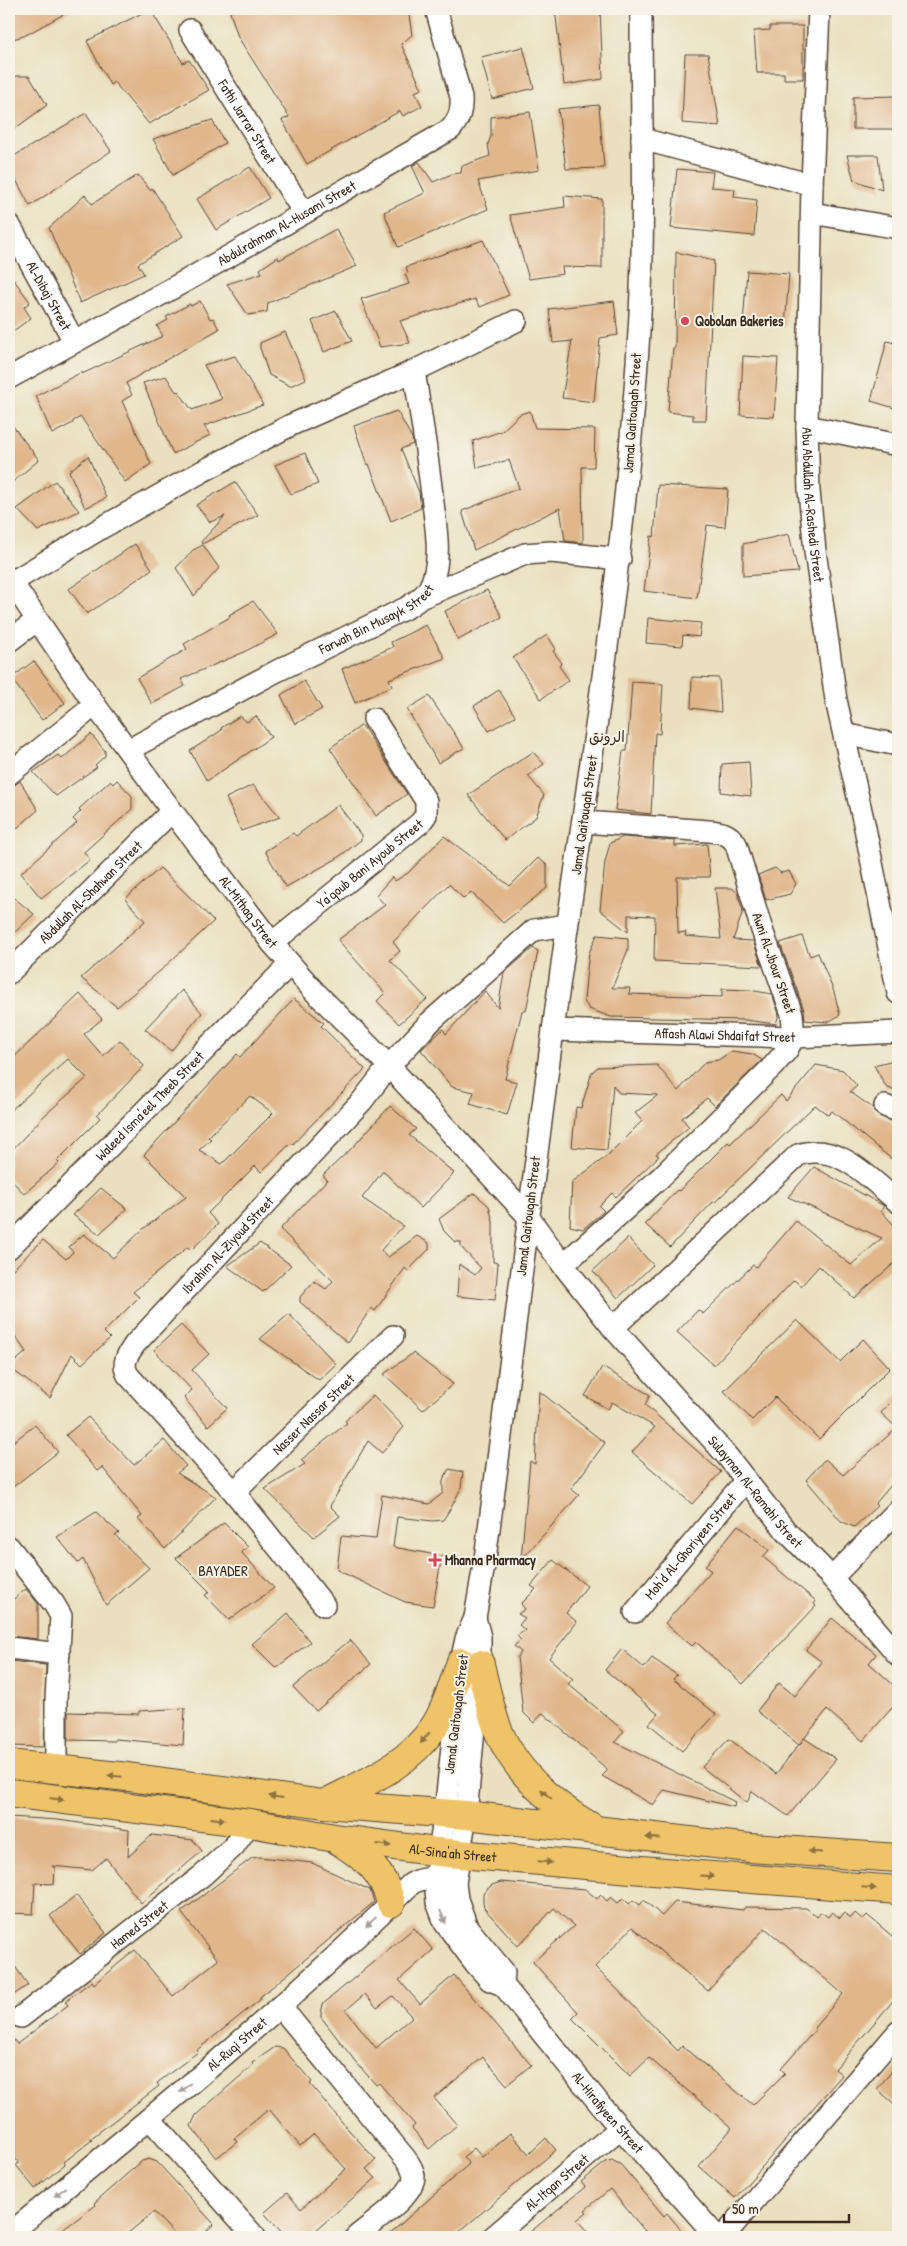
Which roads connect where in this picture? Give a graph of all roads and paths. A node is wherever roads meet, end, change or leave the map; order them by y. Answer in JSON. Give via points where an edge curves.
{"nodes":[{"id":1,"x":436,"y":9,"type":"edge"},
{"id":2,"x":641,"y":9,"type":"edge"},
{"id":3,"x":819,"y":9,"type":"edge"},
{"id":4,"x":190,"y":30,"type":"dead end"},
{"id":5,"x":642,"y":139,"type":"junction"},
{"id":6,"x":812,"y":185,"type":"junction"},
{"id":7,"x":304,"y":213,"type":"junction"},
{"id":8,"x":812,"y":213,"type":"junction"},
{"id":9,"x":9,"y":224,"type":"edge"},
{"id":10,"x":898,"y":228,"type":"edge"},
{"id":11,"x":516,"y":321,"type":"dead end"},
{"id":12,"x":74,"y":341,"type":"junction"},
{"id":13,"x":414,"y":371,"type":"junction"},
{"id":14,"x":9,"y":378,"type":"edge"},
{"id":15,"x":807,"y":426,"type":"junction"},
{"id":16,"x":898,"y":445,"type":"edge"},
{"id":17,"x":620,"y":559,"type":"junction"},
{"id":18,"x":10,"y":580,"type":"edge"},
{"id":19,"x":425,"y":596,"type":"junction"},
{"id":20,"x":36,"y":620,"type":"junction"},
{"id":21,"x":9,"y":641,"type":"edge"},
{"id":22,"x":95,"y":705,"type":"junction"},
{"id":23,"x":374,"y":719,"type":"dead end"},
{"id":24,"x":844,"y":734,"type":"junction"},
{"id":25,"x":898,"y":745,"type":"edge"},
{"id":26,"x":128,"y":750,"type":"junction"},
{"id":27,"x":9,"y":774,"type":"edge"},
{"id":28,"x":172,"y":811,"type":"junction"},
{"id":29,"x":583,"y":822,"type":"junction"},
{"id":30,"x":567,"y":925,"type":"junction"},
{"id":31,"x":272,"y":942,"type":"junction"},
{"id":32,"x":290,"y":964,"type":"junction"},
{"id":33,"x":9,"y":973,"type":"edge"},
{"id":34,"x":898,"y":993,"type":"edge"},
{"id":35,"x":553,"y":1030,"type":"junction"},
{"id":36,"x":898,"y":1032,"type":"edge"},
{"id":37,"x":794,"y":1037,"type":"junction"},
{"id":38,"x":390,"y":1066,"type":"junction"},
{"id":39,"x":898,"y":1202,"type":"edge"},
{"id":40,"x":527,"y":1215,"type":"junction"},
{"id":41,"x":9,"y":1248,"type":"edge"},
{"id":42,"x":563,"y":1265,"type":"junction"},
{"id":43,"x":613,"y":1328,"type":"junction"},
{"id":44,"x":393,"y":1336,"type":"dead end"},
{"id":45,"x":746,"y":1480,"type":"junction"},
{"id":46,"x":234,"y":1492,"type":"junction"},
{"id":47,"x":898,"y":1510,"type":"edge"},
{"id":48,"x":9,"y":1547,"type":"edge"},
{"id":49,"x":832,"y":1578,"type":"junction"},
{"id":50,"x":324,"y":1604,"type":"dead end"},
{"id":51,"x":635,"y":1612,"type":"dead end"},
{"id":52,"x":9,"y":1648,"type":"edge"},
{"id":53,"x":59,"y":1654,"type":"junction"},
{"id":54,"x":898,"y":1655,"type":"edge"},
{"id":55,"x":470,"y":1663,"type":"junction"},
{"id":56,"x":9,"y":1764,"type":"edge"},
{"id":57,"x":56,"y":1770,"type":"junction"},
{"id":58,"x":9,"y":1793,"type":"edge"},
{"id":59,"x":324,"y":1804,"type":"junction"},
{"id":60,"x":455,"y":1814,"type":"junction"},
{"id":61,"x":250,"y":1824,"type":"junction"},
{"id":62,"x":600,"y":1832,"type":"junction"},
{"id":63,"x":336,"y":1838,"type":"junction"},
{"id":64,"x":898,"y":1858,"type":"edge"},
{"id":65,"x":444,"y":1861,"type":"junction"},
{"id":66,"x":455,"y":1883,"type":"junction"},
{"id":67,"x":898,"y":1890,"type":"edge"},
{"id":68,"x":391,"y":1904,"type":"junction"},
{"id":69,"x":503,"y":1985,"type":"junction"},
{"id":70,"x":280,"y":2006,"type":"junction"},
{"id":71,"x":21,"y":2017,"type":"dead end"},
{"id":72,"x":898,"y":2032,"type":"edge"},
{"id":73,"x":150,"y":2119,"type":"junction"},
{"id":74,"x":620,"y":2128,"type":"junction"},
{"id":75,"x":18,"y":2225,"type":"edge"},
{"id":76,"x":359,"y":2236,"type":"edge"},
{"id":77,"x":255,"y":2237,"type":"edge"},
{"id":78,"x":493,"y":2237,"type":"edge"},
{"id":79,"x":717,"y":2237,"type":"edge"},
{"id":80,"x":723,"y":2237,"type":"edge"}],
"edges":[{"from":1,"to":7,"type":"street","name":"Abdulrahman Al-Husami Street","via":[[461,97],[458,120],[451,129]]},
{"from":2,"to":5,"type":"street","name":"Jamal Qaitouqah Street"},
{"from":3,"to":6,"type":"street","name":"Abu Abdullah Al-Rashedi Street"},
{"from":4,"to":7,"type":"street","name":"Fathi Jarrar Street"},
{"from":5,"to":6,"type":"street"},
{"from":5,"to":17,"type":"street","name":"Jamal Qaitouqah Street","via":[[640,315]]},
{"from":6,"to":8,"type":"street","name":"Abu Abdullah Al-Rashedi Street"},
{"from":7,"to":12,"type":"street","name":"Abdulrahman Al-Husami Street"},
{"from":8,"to":10,"type":"street"},
{"from":8,"to":15,"type":"street","name":"Abu Abdullah Al-Rashedi Street"},
{"from":9,"to":12,"type":"street","name":"Al-Dibaj Street"},
{"from":11,"to":13,"type":"street"},
{"from":12,"to":14,"type":"street","name":"Abdulrahman Al-Husami Street"},
{"from":13,"to":18,"type":"street","via":[[291,425]]},
{"from":13,"to":19,"type":"street","name":"Farwah Bin Musayk Street","via":[[437,538],[433,580]]},
{"from":15,"to":16,"type":"street"},
{"from":15,"to":24,"type":"street","name":"Abu Abdullah Al-Rashedi Street","via":[[815,551],[828,653]]},
{"from":17,"to":19,"type":"street","via":[[551,552],[524,554]]},
{"from":17,"to":29,"type":"street","name":"Jamal Qaitouqah Street"},
{"from":18,"to":20,"type":"street","name":"Al-Mithaq Street"},
{"from":19,"to":26,"type":"street","name":"Farwah Bin Musayk Street"},
{"from":20,"to":21,"type":"street"},
{"from":20,"to":22,"type":"street","name":"Al-Mithaq Street"},
{"from":22,"to":26,"type":"street","name":"Al-Mithaq Street"},
{"from":22,"to":27,"type":"street"},
{"from":23,"to":31,"type":"street","name":"Ya'qoub Bani Ayoub Street","via":[[426,801],[426,815]]},
{"from":24,"to":25,"type":"street"},
{"from":24,"to":34,"type":"street","name":"Abu Abdullah Al-Rashedi Street"},
{"from":26,"to":28,"type":"street","name":"Al-Mithaq Street"},
{"from":28,"to":31,"type":"street","name":"Al-Mithaq Street"},
{"from":28,"to":33,"type":"street","name":"Abdullah Al-Shahwan Street"},
{"from":29,"to":30,"type":"street","name":"Jamal Qaitouqah Street"},
{"from":29,"to":37,"type":"street","name":"Awni Al-Jbour Street","via":[[723,832],[731,837],[792,1014]]},
{"from":30,"to":35,"type":"street","name":"Jamal Qaitouqah Street"},
{"from":30,"to":38,"type":"street","name":"Ibrahim Al-Ziyoud Street","via":[[534,930],[430,1022]]},
{"from":31,"to":32,"type":"street","name":"Al-Mithaq Street"},
{"from":32,"to":38,"type":"street","name":"Al-Mithaq Street"},
{"from":32,"to":41,"type":"street","name":"Waleed Isma'eel Theeb Street"},
{"from":35,"to":37,"type":"street","name":"Affash Alawi Shdaifat Street"},
{"from":35,"to":40,"type":"street","name":"Jamal Qaitouqah Street"},
{"from":36,"to":37,"type":"street","name":"Affash Alawi Shdaifat Street"},
{"from":37,"to":42,"type":"street","via":[[774,1066],[661,1177]]},
{"from":38,"to":40,"type":"street","name":"Al-Mithaq Street"},
{"from":38,"to":46,"type":"street","name":"Ibrahim Al-Ziyoud Street","via":[[362,1101],[135,1344],[125,1360],[124,1368],[128,1375]]},
{"from":39,"to":43,"type":"street","via":[[836,1155],[816,1151],[798,1155]]},
{"from":40,"to":42,"type":"street","name":"Sulayman Al-Ramahi Street"},
{"from":40,"to":55,"type":"street","name":"Jamal Qaitouqah Street","via":[[502,1430],[475,1618],[466,1639]]},
{"from":42,"to":43,"type":"street","name":"Sulayman Al-Ramahi Street"},
{"from":43,"to":45,"type":"street","name":"Sulayman Al-Ramahi Street"},
{"from":44,"to":46,"type":"street","name":"Nasser Nassar Street"},
{"from":45,"to":49,"type":"street","name":"Sulayman Al-Ramahi Street","via":[[786,1531]]},
{"from":45,"to":51,"type":"street","name":"Moh'd Al-Ghoriyeen Street"},
{"from":46,"to":50,"type":"street","name":"Ibrahim Al-Ziyoud Street"},
{"from":47,"to":49,"type":"street"},
{"from":48,"to":53,"type":"street","via":[[59,1612],[62,1623]]},
{"from":49,"to":54,"type":"street","name":"Sulayman Al-Ramahi Street"},
{"from":52,"to":53,"type":"street"},
{"from":53,"to":57,"type":"street"},
{"from":55,"to":59,"type":"main road","one_way":true,"via":[[435,1725],[405,1760]]},
{"from":55,"to":60,"type":"street","name":"Jamal Qaitouqah Street"},
{"from":62,"to":55,"type":"main road","one_way":true,"via":[[562,1808],[525,1774],[499,1731]]},
{"from":56,"to":57,"type":"main road"},
{"from":59,"to":57,"type":"main road","one_way":true},
{"from":58,"to":61,"type":"main road","name":"Al-Sina'ah Street","one_way":true},
{"from":59,"to":60,"type":"main road"},
{"from":60,"to":62,"type":"main road"},
{"from":60,"to":65,"type":"street","name":"Al-Hirafiyeen Street"},
{"from":61,"to":63,"type":"main road","name":"Al-Sina'ah Street"},
{"from":61,"to":71,"type":"street","name":"Hamed Street","via":[[234,1846],[203,1875]]},
{"from":64,"to":62,"type":"main road","one_way":true,"via":[[750,1848]]},
{"from":63,"to":65,"type":"main road","name":"Al-Sina'ah Street","one_way":true},
{"from":63,"to":68,"type":"main road","via":[[373,1865],[387,1886]]},
{"from":65,"to":66,"type":"street","name":"Al-Hirafiyeen Street"},
{"from":65,"to":66,"type":"street","name":"Al-Ruqi Street"},
{"from":65,"to":67,"type":"main road","name":"Al-Sina'ah Street","one_way":true},
{"from":65,"to":68,"type":"street","name":"Al-Ruqi Street","via":[[411,1884]]},
{"from":65,"to":69,"type":"street","name":"Al-Hirafiyeen Street","one_way":true,"via":[[437,1902],[445,1924],[490,1980]]},
{"from":66,"to":69,"type":"street","name":"Al-Hirafiyeen Street","via":[[467,1927],[504,1972]]},
{"from":68,"to":70,"type":"street","name":"Al-Ruqi Street","one_way":true},
{"from":69,"to":74,"type":"street","name":"Al-Hirafiyeen Street"},
{"from":70,"to":73,"type":"street","name":"Al-Ruqi Street","one_way":true},
{"from":70,"to":76,"type":"street","via":[[413,2170],[413,2182],[406,2194]]},
{"from":72,"to":80,"type":"street"},
{"from":73,"to":75,"type":"street","name":"Al-Ruqi Street","one_way":true},
{"from":73,"to":77,"type":"street"},
{"from":74,"to":78,"type":"street","name":"Al-Itqan Street"},
{"from":74,"to":79,"type":"street","name":"Al-Hirafiyeen Street"}]}
